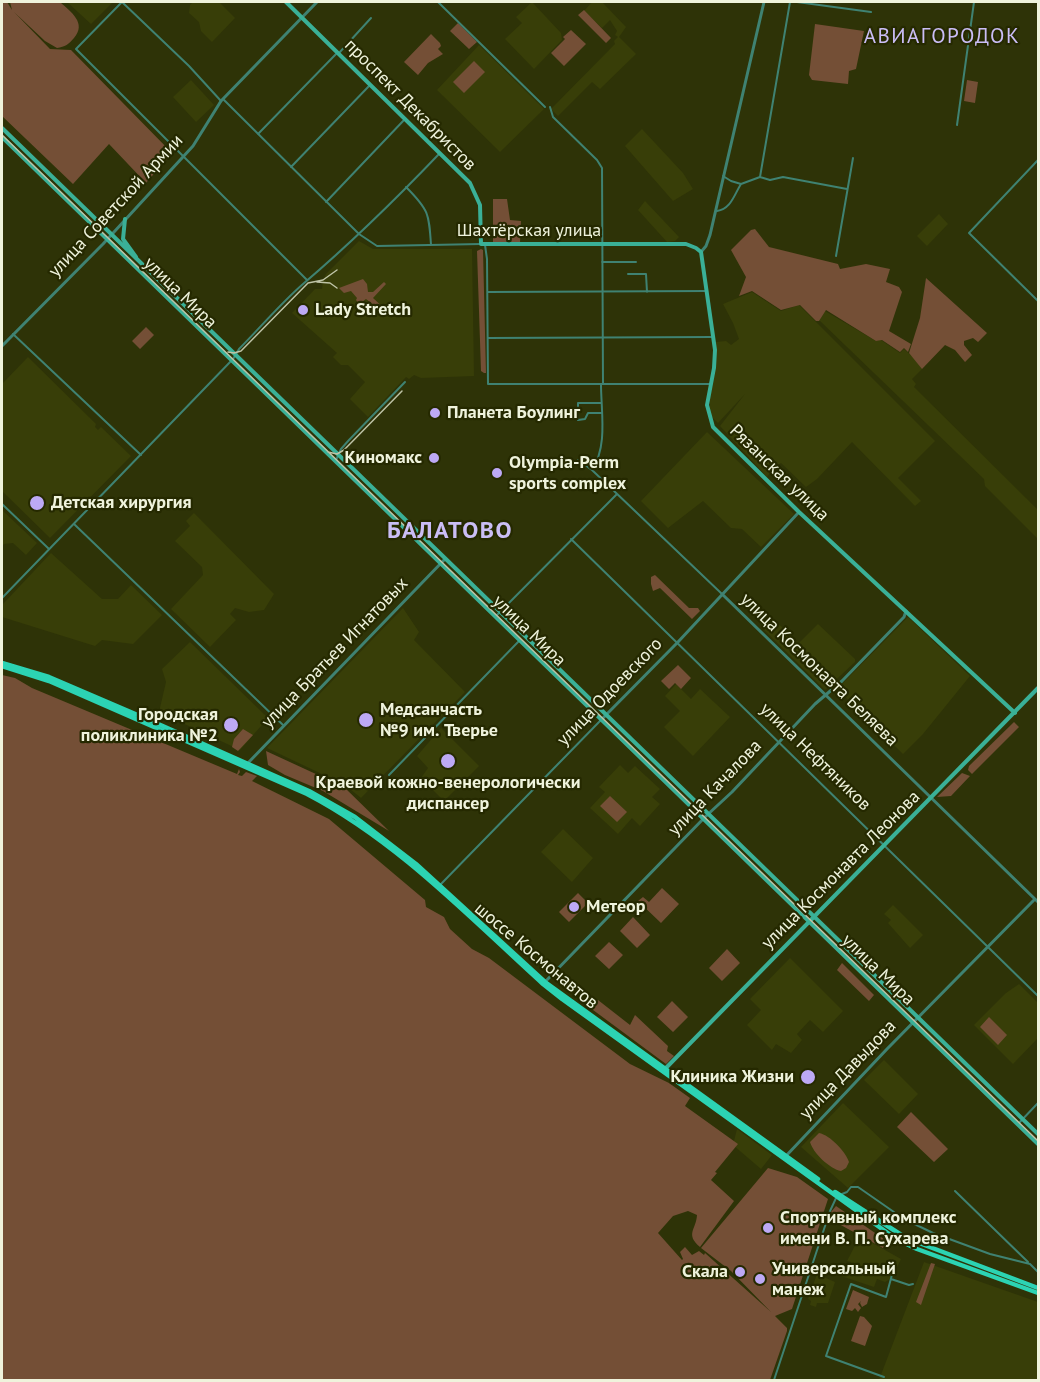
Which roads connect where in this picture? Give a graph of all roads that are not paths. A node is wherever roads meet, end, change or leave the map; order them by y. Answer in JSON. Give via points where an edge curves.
{"nodes":[{"id":1,"x":122,"y":2,"type":"edge"},
{"id":2,"x":286,"y":2,"type":"edge"},
{"id":3,"x":317,"y":2,"type":"edge"},
{"id":4,"x":438,"y":2,"type":"edge"},
{"id":5,"x":764,"y":2,"type":"edge"},
{"id":6,"x":790,"y":2,"type":"edge"},
{"id":7,"x":797,"y":2,"type":"edge"},
{"id":8,"x":974,"y":2,"type":"edge"},
{"id":9,"x":871,"y":12,"type":"dead end"},
{"id":10,"x":303,"y":18,"type":"junction"},
{"id":11,"x":371,"y":18,"type":"dead end"},
{"id":12,"x":338,"y":52,"type":"junction"},
{"id":13,"x":371,"y":84,"type":"junction"},
{"id":14,"x":222,"y":100,"type":"junction"},
{"id":15,"x":545,"y":107,"type":"dead end"},
{"id":16,"x":550,"y":107,"type":"dead end"},
{"id":17,"x":406,"y":118,"type":"junction"},
{"id":18,"x":957,"y":125,"type":"dead end"},
{"id":19,"x":2,"y":128,"type":"edge"},
{"id":20,"x":258,"y":134,"type":"junction"},
{"id":21,"x":2,"y":137,"type":"edge"},
{"id":22,"x":441,"y":152,"type":"junction"},
{"id":23,"x":183,"y":158,"type":"junction"},
{"id":24,"x":853,"y":158,"type":"dead end"},
{"id":25,"x":1038,"y":160,"type":"edge"},
{"id":26,"x":291,"y":167,"type":"junction"},
{"id":27,"x":723,"y":176,"type":"junction"},
{"id":28,"x":760,"y":177,"type":"junction"},
{"id":29,"x":741,"y":184,"type":"junction"},
{"id":30,"x":406,"y":187,"type":"junction"},
{"id":31,"x":847,"y":189,"type":"junction"},
{"id":32,"x":326,"y":202,"type":"junction"},
{"id":33,"x":715,"y":212,"type":"junction"},
{"id":34,"x":125,"y":219,"type":"junction"},
{"id":35,"x":110,"y":234,"type":"junction"},
{"id":36,"x":359,"y":234,"type":"junction"},
{"id":37,"x":106,"y":239,"type":"junction"},
{"id":38,"x":483,"y":244,"type":"junction"},
{"id":39,"x":430,"y":245,"type":"junction"},
{"id":40,"x":602,"y":245,"type":"junction"},
{"id":41,"x":701,"y":252,"type":"junction"},
{"id":42,"x":836,"y":256,"type":"dead end"},
{"id":43,"x":138,"y":260,"type":"junction"},
{"id":44,"x":602,"y":262,"type":"junction"},
{"id":45,"x":636,"y":262,"type":"dead end"},
{"id":46,"x":628,"y":274,"type":"dead end"},
{"id":47,"x":308,"y":281,"type":"junction"},
{"id":48,"x":707,"y":291,"type":"junction"},
{"id":49,"x":488,"y":292,"type":"junction"},
{"id":50,"x":646,"y":292,"type":"junction"},
{"id":51,"x":602,"y":293,"type":"junction"},
{"id":52,"x":1038,"y":301,"type":"edge"},
{"id":53,"x":14,"y":334,"type":"junction"},
{"id":54,"x":713,"y":337,"type":"junction"},
{"id":55,"x":488,"y":338,"type":"junction"},
{"id":56,"x":602,"y":338,"type":"junction"},
{"id":57,"x":2,"y":346,"type":"edge"},
{"id":58,"x":236,"y":355,"type":"junction"},
{"id":59,"x":231,"y":362,"type":"junction"},
{"id":60,"x":405,"y":382,"type":"dead end"},
{"id":61,"x":602,"y":384,"type":"junction"},
{"id":62,"x":710,"y":384,"type":"junction"},
{"id":63,"x":601,"y":403,"type":"junction"},
{"id":64,"x":601,"y":413,"type":"junction"},
{"id":65,"x":141,"y":455,"type":"junction"},
{"id":66,"x":338,"y":455,"type":"junction"},
{"id":67,"x":578,"y":460,"type":"dead end"},
{"id":68,"x":335,"y":463,"type":"junction"},
{"id":69,"x":592,"y":471,"type":"junction"},
{"id":70,"x":617,"y":494,"type":"junction"},
{"id":71,"x":2,"y":504,"type":"edge"},
{"id":72,"x":799,"y":512,"type":"junction"},
{"id":73,"x":74,"y":524,"type":"junction"},
{"id":74,"x":572,"y":539,"type":"junction"},
{"id":75,"x":49,"y":549,"type":"junction"},
{"id":76,"x":445,"y":559,"type":"junction"},
{"id":77,"x":440,"y":564,"type":"junction"},
{"id":78,"x":722,"y":594,"type":"junction"},
{"id":79,"x":2,"y":598,"type":"edge"},
{"id":80,"x":906,"y":611,"type":"junction"},
{"id":81,"x":500,"y":612,"type":"junction"},
{"id":82,"x":495,"y":617,"type":"junction"},
{"id":83,"x":519,"y":641,"type":"junction"},
{"id":84,"x":678,"y":642,"type":"junction"},
{"id":85,"x":2,"y":664,"type":"edge"},
{"id":86,"x":1038,"y":688,"type":"edge"},
{"id":87,"x":825,"y":695,"type":"junction"},
{"id":88,"x":1015,"y":713,"type":"junction"},
{"id":89,"x":606,"y":715,"type":"junction"},
{"id":90,"x":601,"y":720,"type":"junction"},
{"id":91,"x":283,"y":725,"type":"junction"},
{"id":92,"x":779,"y":741,"type":"junction"},
{"id":93,"x":246,"y":766,"type":"junction"},
{"id":94,"x":389,"y":775,"type":"dead end"},
{"id":95,"x":931,"y":799,"type":"junction"},
{"id":96,"x":708,"y":814,"type":"junction"},
{"id":97,"x":703,"y":819,"type":"junction"},
{"id":98,"x":885,"y":845,"type":"junction"},
{"id":99,"x":438,"y":887,"type":"junction"},
{"id":100,"x":1035,"y":898,"type":"junction"},
{"id":101,"x":1038,"y":902,"type":"edge"},
{"id":102,"x":814,"y":917,"type":"junction"},
{"id":103,"x":809,"y":922,"type":"junction"},
{"id":104,"x":987,"y":946,"type":"junction"},
{"id":105,"x":544,"y":983,"type":"junction"},
{"id":106,"x":1038,"y":996,"type":"edge"},
{"id":107,"x":918,"y":1017,"type":"junction"},
{"id":108,"x":913,"y":1022,"type":"junction"},
{"id":109,"x":664,"y":1070,"type":"junction"},
{"id":110,"x":1038,"y":1103,"type":"edge"},
{"id":111,"x":1023,"y":1119,"type":"junction"},
{"id":112,"x":1018,"y":1124,"type":"junction"},
{"id":113,"x":1038,"y":1134,"type":"edge"},
{"id":114,"x":1038,"y":1144,"type":"edge"},
{"id":115,"x":784,"y":1157,"type":"junction"},
{"id":116,"x":955,"y":1191,"type":"dead end"},
{"id":117,"x":837,"y":1195,"type":"junction"},
{"id":118,"x":1030,"y":1264,"type":"junction"},
{"id":119,"x":893,"y":1271,"type":"dead end"},
{"id":120,"x":1038,"y":1272,"type":"edge"},
{"id":121,"x":891,"y":1279,"type":"junction"},
{"id":122,"x":913,"y":1284,"type":"dead end"},
{"id":123,"x":1038,"y":1288,"type":"edge"},
{"id":124,"x":1038,"y":1293,"type":"edge"},
{"id":125,"x":884,"y":1377,"type":"dead end"},
{"id":126,"x":774,"y":1380,"type":"edge"}],
"edges":[{"from":1,"to":14,"type":"street","name":"Шахтёрская улица"},
{"from":1,"to":23,"type":"street","via":[[76,49]]},
{"from":2,"to":10,"type":"main road","name":"проспект Декабристов"},
{"from":3,"to":10,"type":"street","name":"улица Советской Армии"},
{"from":4,"to":15,"type":"street"},
{"from":5,"to":27,"type":"street"},
{"from":6,"to":28,"type":"street"},
{"from":7,"to":9,"type":"street"},
{"from":8,"to":18,"type":"street"},
{"from":10,"to":12,"type":"main road","name":"проспект Декабристов"},
{"from":10,"to":14,"type":"street","name":"улица Советской Армии"},
{"from":11,"to":12,"type":"street"},
{"from":12,"to":13,"type":"main road","name":"проспект Декабристов"},
{"from":12,"to":20,"type":"street"},
{"from":13,"to":17,"type":"main road","name":"проспект Декабристов"},
{"from":13,"to":26,"type":"street"},
{"from":14,"to":20,"type":"street","name":"Шахтёрская улица"},
{"from":14,"to":23,"type":"street","name":"улица Советской Армии"},
{"from":16,"to":40,"type":"street","via":[[553,117],[602,168]]},
{"from":17,"to":22,"type":"main road","name":"проспект Декабристов"},
{"from":17,"to":32,"type":"street"},
{"from":19,"to":35,"type":"main road","name":"улица Мира"},
{"from":20,"to":26,"type":"street","name":"Шахтёрская улица"},
{"from":21,"to":37,"type":"main road","name":"улица Мира"},
{"from":22,"to":30,"type":"street"},
{"from":22,"to":38,"type":"main road","name":"проспект Декабристов","via":[[477,194]]},
{"from":23,"to":34,"type":"street","name":"улица Советской Армии"},
{"from":23,"to":47,"type":"street"},
{"from":24,"to":31,"type":"street"},
{"from":25,"to":52,"type":"street","via":[[969,233]]},
{"from":26,"to":32,"type":"street","name":"Шахтёрская улица"},
{"from":27,"to":29,"type":"street"},
{"from":27,"to":33,"type":"street"},
{"from":28,"to":29,"type":"street"},
{"from":28,"to":31,"type":"street","via":[[783,177]]},
{"from":29,"to":33,"type":"street","via":[[724,210]]},
{"from":30,"to":36,"type":"street"},
{"from":30,"to":39,"type":"street","via":[[425,208]]},
{"from":31,"to":42,"type":"street"},
{"from":32,"to":36,"type":"street","name":"Шахтёрская улица"},
{"from":33,"to":41,"type":"street"},
{"from":34,"to":35,"type":"street","name":"улица Советской Армии"},
{"from":34,"to":43,"type":"main road","via":[[123,239]]},
{"from":35,"to":37,"type":"street","name":"улица Советской Армии"},
{"from":35,"to":43,"type":"main road","name":"улица Мира"},
{"from":36,"to":39,"type":"street","name":"Шахтёрская улица","via":[[377,246]]},
{"from":36,"to":47,"type":"street"},
{"from":37,"to":53,"type":"street","name":"улица Советской Армии"},
{"from":37,"to":59,"type":"main road","name":"улица Мира"},
{"from":38,"to":39,"type":"street","name":"Шахтёрская улица"},
{"from":38,"to":40,"type":"main road","name":"Шахтёрская улица"},
{"from":38,"to":49,"type":"street","name":"проспект Декабристов"},
{"from":40,"to":41,"type":"main road","name":"Шахтёрская улица","via":[[686,244]]},
{"from":40,"to":44,"type":"street"},
{"from":41,"to":48,"type":"main road","name":"Рязанская улица"},
{"from":43,"to":58,"type":"main road","name":"улица Мира"},
{"from":44,"to":45,"type":"street"},
{"from":44,"to":51,"type":"street"},
{"from":46,"to":50,"type":"street","via":[[646,274]]},
{"from":47,"to":58,"type":"street"},
{"from":48,"to":50,"type":"street"},
{"from":48,"to":54,"type":"main road","name":"Рязанская улица"},
{"from":49,"to":51,"type":"street"},
{"from":49,"to":55,"type":"street","name":"проспект Декабристов"},
{"from":50,"to":51,"type":"street"},
{"from":51,"to":56,"type":"street"},
{"from":53,"to":57,"type":"street","name":"улица Советской Армии"},
{"from":53,"to":65,"type":"street"},
{"from":54,"to":56,"type":"street"},
{"from":54,"to":62,"type":"main road","name":"Рязанская улица","via":[[715,359]]},
{"from":55,"to":56,"type":"street"},
{"from":55,"to":61,"type":"street","name":"проспект Декабристов","via":[[488,384]]},
{"from":56,"to":61,"type":"street"},
{"from":58,"to":59,"type":"street"},
{"from":58,"to":66,"type":"main road","name":"улица Мира"},
{"from":59,"to":65,"type":"street"},
{"from":59,"to":68,"type":"main road","name":"улица Мира"},
{"from":60,"to":66,"type":"street"},
{"from":61,"to":62,"type":"street"},
{"from":61,"to":63,"type":"street"},
{"from":62,"to":72,"type":"main road","name":"Рязанская улица","via":[[707,405],[712,426]]},
{"from":63,"to":64,"type":"street"},
{"from":63,"to":64,"type":"street","via":[[578,404],[578,420],[585,419],[588,413]]},
{"from":64,"to":69,"type":"street","via":[[602,445]]},
{"from":65,"to":73,"type":"street"},
{"from":66,"to":68,"type":"street"},
{"from":66,"to":76,"type":"main road","name":"улица Мира"},
{"from":67,"to":69,"type":"street","name":"улица Космонавта Беляева"},
{"from":68,"to":77,"type":"main road","name":"улица Мира"},
{"from":69,"to":70,"type":"street","name":"улица Космонавта Беляева"},
{"from":70,"to":74,"type":"street"},
{"from":70,"to":78,"type":"street","name":"улица Космонавта Беляева"},
{"from":71,"to":75,"type":"street"},
{"from":72,"to":78,"type":"street","name":"улица Одоевского"},
{"from":72,"to":80,"type":"main road","name":"Рязанская улица"},
{"from":73,"to":75,"type":"street"},
{"from":73,"to":91,"type":"street"},
{"from":74,"to":81,"type":"street"},
{"from":74,"to":84,"type":"street","name":"улица Нефтяников"},
{"from":75,"to":79,"type":"street"},
{"from":76,"to":77,"type":"street","name":"улица Братьев Игнатовых"},
{"from":76,"to":81,"type":"main road","name":"улица Мира"},
{"from":77,"to":82,"type":"main road","name":"улица Мира"},
{"from":77,"to":91,"type":"street","name":"улица Братьев Игнатовых"},
{"from":78,"to":84,"type":"street","name":"улица Одоевского"},
{"from":78,"to":87,"type":"street","name":"улица Космонавта Беляева"},
{"from":80,"to":87,"type":"street","name":"улица Качалова","via":[[897,625]]},
{"from":80,"to":88,"type":"main road","name":"Рязанская улица"},
{"from":81,"to":82,"type":"street"},
{"from":81,"to":89,"type":"main road","name":"улица Мира"},
{"from":82,"to":83,"type":"main road","name":"улица Мира"},
{"from":83,"to":90,"type":"main road","name":"улица Мира"},
{"from":83,"to":94,"type":"street"},
{"from":84,"to":89,"type":"street","name":"улица Одоевского"},
{"from":84,"to":92,"type":"street","name":"улица Нефтяников"},
{"from":85,"to":93,"type":"main road","name":"шоссе Космонавтов"},
{"from":86,"to":88,"type":"main road","name":"улица Космонавта Леонова"},
{"from":87,"to":92,"type":"street","name":"улица Качалова"},
{"from":87,"to":95,"type":"street","name":"улица Космонавта Беляева"},
{"from":88,"to":95,"type":"main road","name":"улица Космонавта Леонова"},
{"from":89,"to":90,"type":"street","name":"улица Одоевского"},
{"from":89,"to":96,"type":"main road","name":"улица Мира"},
{"from":90,"to":97,"type":"main road","name":"улица Мира"},
{"from":90,"to":99,"type":"street","name":"улица Одоевского"},
{"from":91,"to":93,"type":"street","name":"улица Братьев Игнатовых"},
{"from":92,"to":96,"type":"street","name":"улица Качалова"},
{"from":92,"to":98,"type":"street","name":"улица Нефтяников"},
{"from":93,"to":99,"type":"main road","name":"шоссе Космонавтов","via":[[353,820]]},
{"from":95,"to":98,"type":"main road","name":"улица Космонавта Леонова"},
{"from":95,"to":100,"type":"street","name":"улица Космонавта Беляева"},
{"from":96,"to":97,"type":"street","name":"улица Качалова"},
{"from":96,"to":102,"type":"main road","name":"улица Мира"},
{"from":97,"to":103,"type":"main road","name":"улица Мира"},
{"from":97,"to":105,"type":"street","name":"улица Качалова"},
{"from":98,"to":102,"type":"main road","name":"улица Космонавта Леонова"},
{"from":98,"to":104,"type":"street","name":"улица Нефтяников"},
{"from":99,"to":105,"type":"main road","name":"шоссе Космонавтов"},
{"from":100,"to":101,"type":"street","name":"улица Космонавта Беляева"},
{"from":100,"to":104,"type":"street","name":"улица Давыдова"},
{"from":102,"to":103,"type":"main road","name":"улица Космонавта Леонова"},
{"from":102,"to":107,"type":"main road","name":"улица Мира"},
{"from":103,"to":108,"type":"main road","name":"улица Мира"},
{"from":103,"to":109,"type":"main road","name":"улица Космонавта Леонова"},
{"from":104,"to":106,"type":"street","name":"улица Нефтяников"},
{"from":104,"to":107,"type":"street","name":"улица Давыдова"},
{"from":105,"to":109,"type":"main road","name":"шоссе Космонавтов"},
{"from":107,"to":108,"type":"street","name":"улица Давыдова"},
{"from":107,"to":111,"type":"main road","name":"улица Мира"},
{"from":108,"to":112,"type":"main road","name":"улица Мира"},
{"from":108,"to":115,"type":"street","name":"улица Давыдова"},
{"from":109,"to":115,"type":"main road","name":"шоссе Космонавтов"},
{"from":110,"to":111,"type":"street"},
{"from":111,"to":112,"type":"street"},
{"from":111,"to":113,"type":"main road","name":"улица Мира"},
{"from":112,"to":114,"type":"main road","name":"улица Мира"},
{"from":115,"to":117,"type":"main road","name":"шоссе Космонавтов"},
{"from":116,"to":118,"type":"street"},
{"from":117,"to":118,"type":"street","via":[[858,1187],[896,1214],[933,1233]]},
{"from":117,"to":123,"type":"main road","name":"шоссе Космонавтов","via":[[920,1245]]},
{"from":117,"to":124,"type":"main road","name":"шоссе Космонавтов","via":[[904,1244]]},
{"from":117,"to":126,"type":"street"},
{"from":118,"to":120,"type":"street"},
{"from":119,"to":121,"type":"street"},
{"from":121,"to":122,"type":"street"},
{"from":121,"to":125,"type":"street","via":[[886,1297],[851,1284],[826,1356]]}]}
